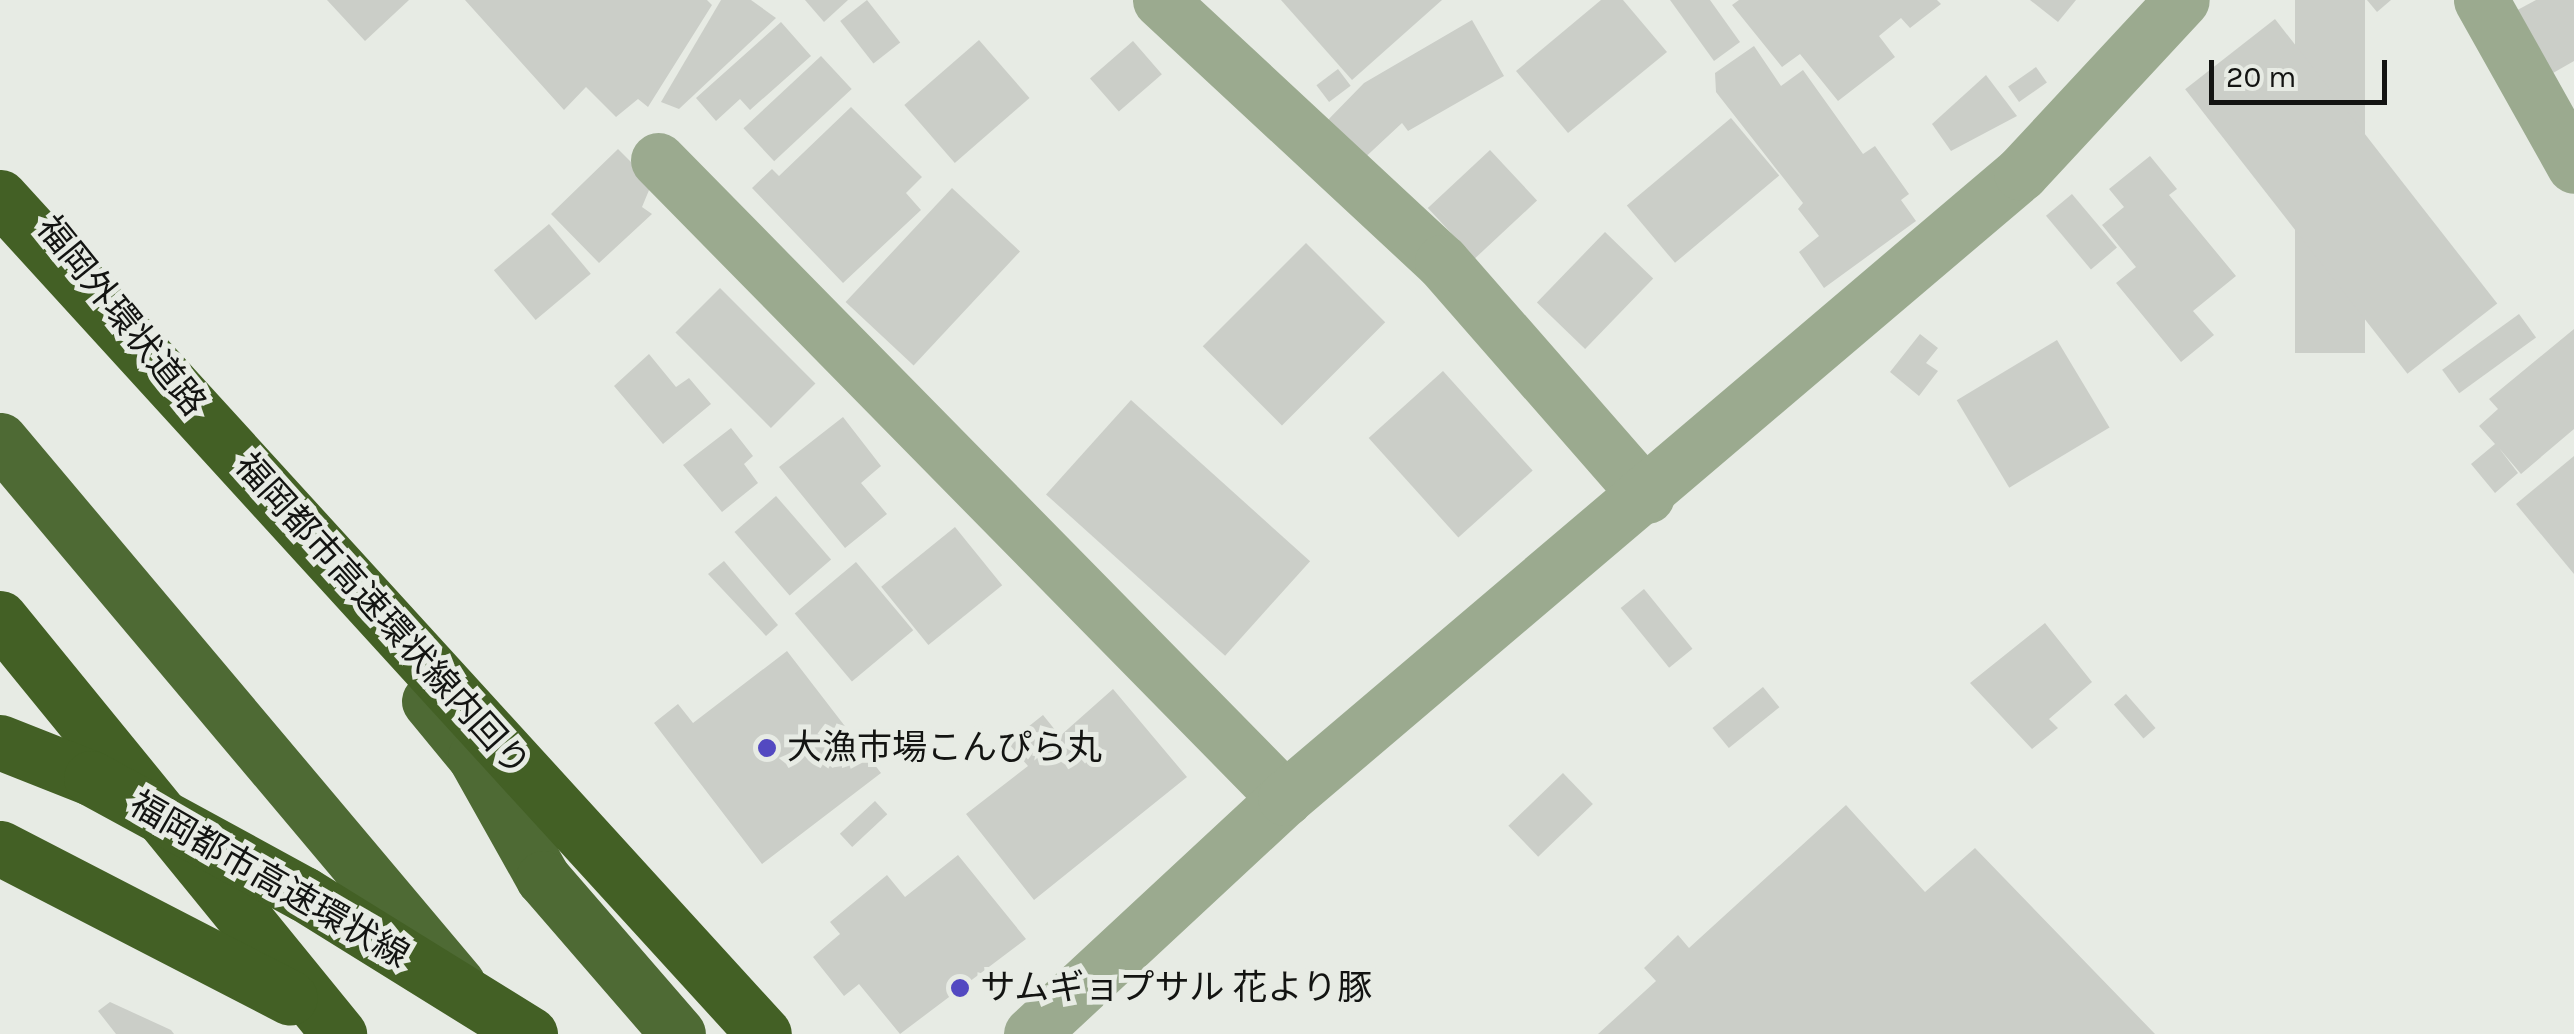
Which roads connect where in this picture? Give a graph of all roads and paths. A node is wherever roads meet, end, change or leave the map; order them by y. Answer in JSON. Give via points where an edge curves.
{"nodes":[{"id":1,"x":1160,"y":0,"type":"edge"},
{"id":2,"x":2182,"y":0,"type":"edge"},
{"id":3,"x":2481,"y":0,"type":"edge"},
{"id":4,"x":658,"y":160,"type":"dead end"},
{"id":5,"x":2574,"y":166,"type":"edge"},
{"id":6,"x":0,"y":170,"type":"edge"},
{"id":7,"x":0,"y":197,"type":"edge"},
{"id":8,"x":0,"y":440,"type":"edge"},
{"id":9,"x":1647,"y":496,"type":"junction"},
{"id":10,"x":0,"y":618,"type":"edge"},
{"id":11,"x":0,"y":742,"type":"edge"},
{"id":12,"x":1285,"y":798,"type":"junction"},
{"id":13,"x":0,"y":848,"type":"edge"},
{"id":14,"x":340,"y":1034,"type":"edge"},
{"id":15,"x":348,"y":1034,"type":"edge"},
{"id":16,"x":497,"y":1034,"type":"edge"},
{"id":17,"x":530,"y":1034,"type":"edge"},
{"id":18,"x":678,"y":1034,"type":"edge"},
{"id":19,"x":764,"y":1034,"type":"edge"},
{"id":20,"x":1031,"y":1034,"type":"edge"}],
"edges":[{"from":1,"to":9,"type":"street","via":[[1442,262]]},
{"from":2,"to":9,"type":"street","via":[[2021,173]]},
{"from":3,"to":5,"type":"street"},
{"from":4,"to":12,"type":"street"},
{"from":6,"to":18,"type":"highway","name":"福岡外環状道路","via":[[474,758],[543,878]]},
{"from":7,"to":19,"type":"highway","name":"福岡都市高速環状線内回り","bridge":true},
{"from":8,"to":16,"type":"highway"},
{"from":9,"to":12,"type":"street"},
{"from":10,"to":14,"type":"highway","bridge":true},
{"from":11,"to":17,"type":"highway","name":"福岡都市高速環状線","bridge":true,"via":[[92,778],[288,885]]},
{"from":12,"to":20,"type":"street"},
{"from":13,"to":15,"type":"highway","via":[[73,879]]}]}
